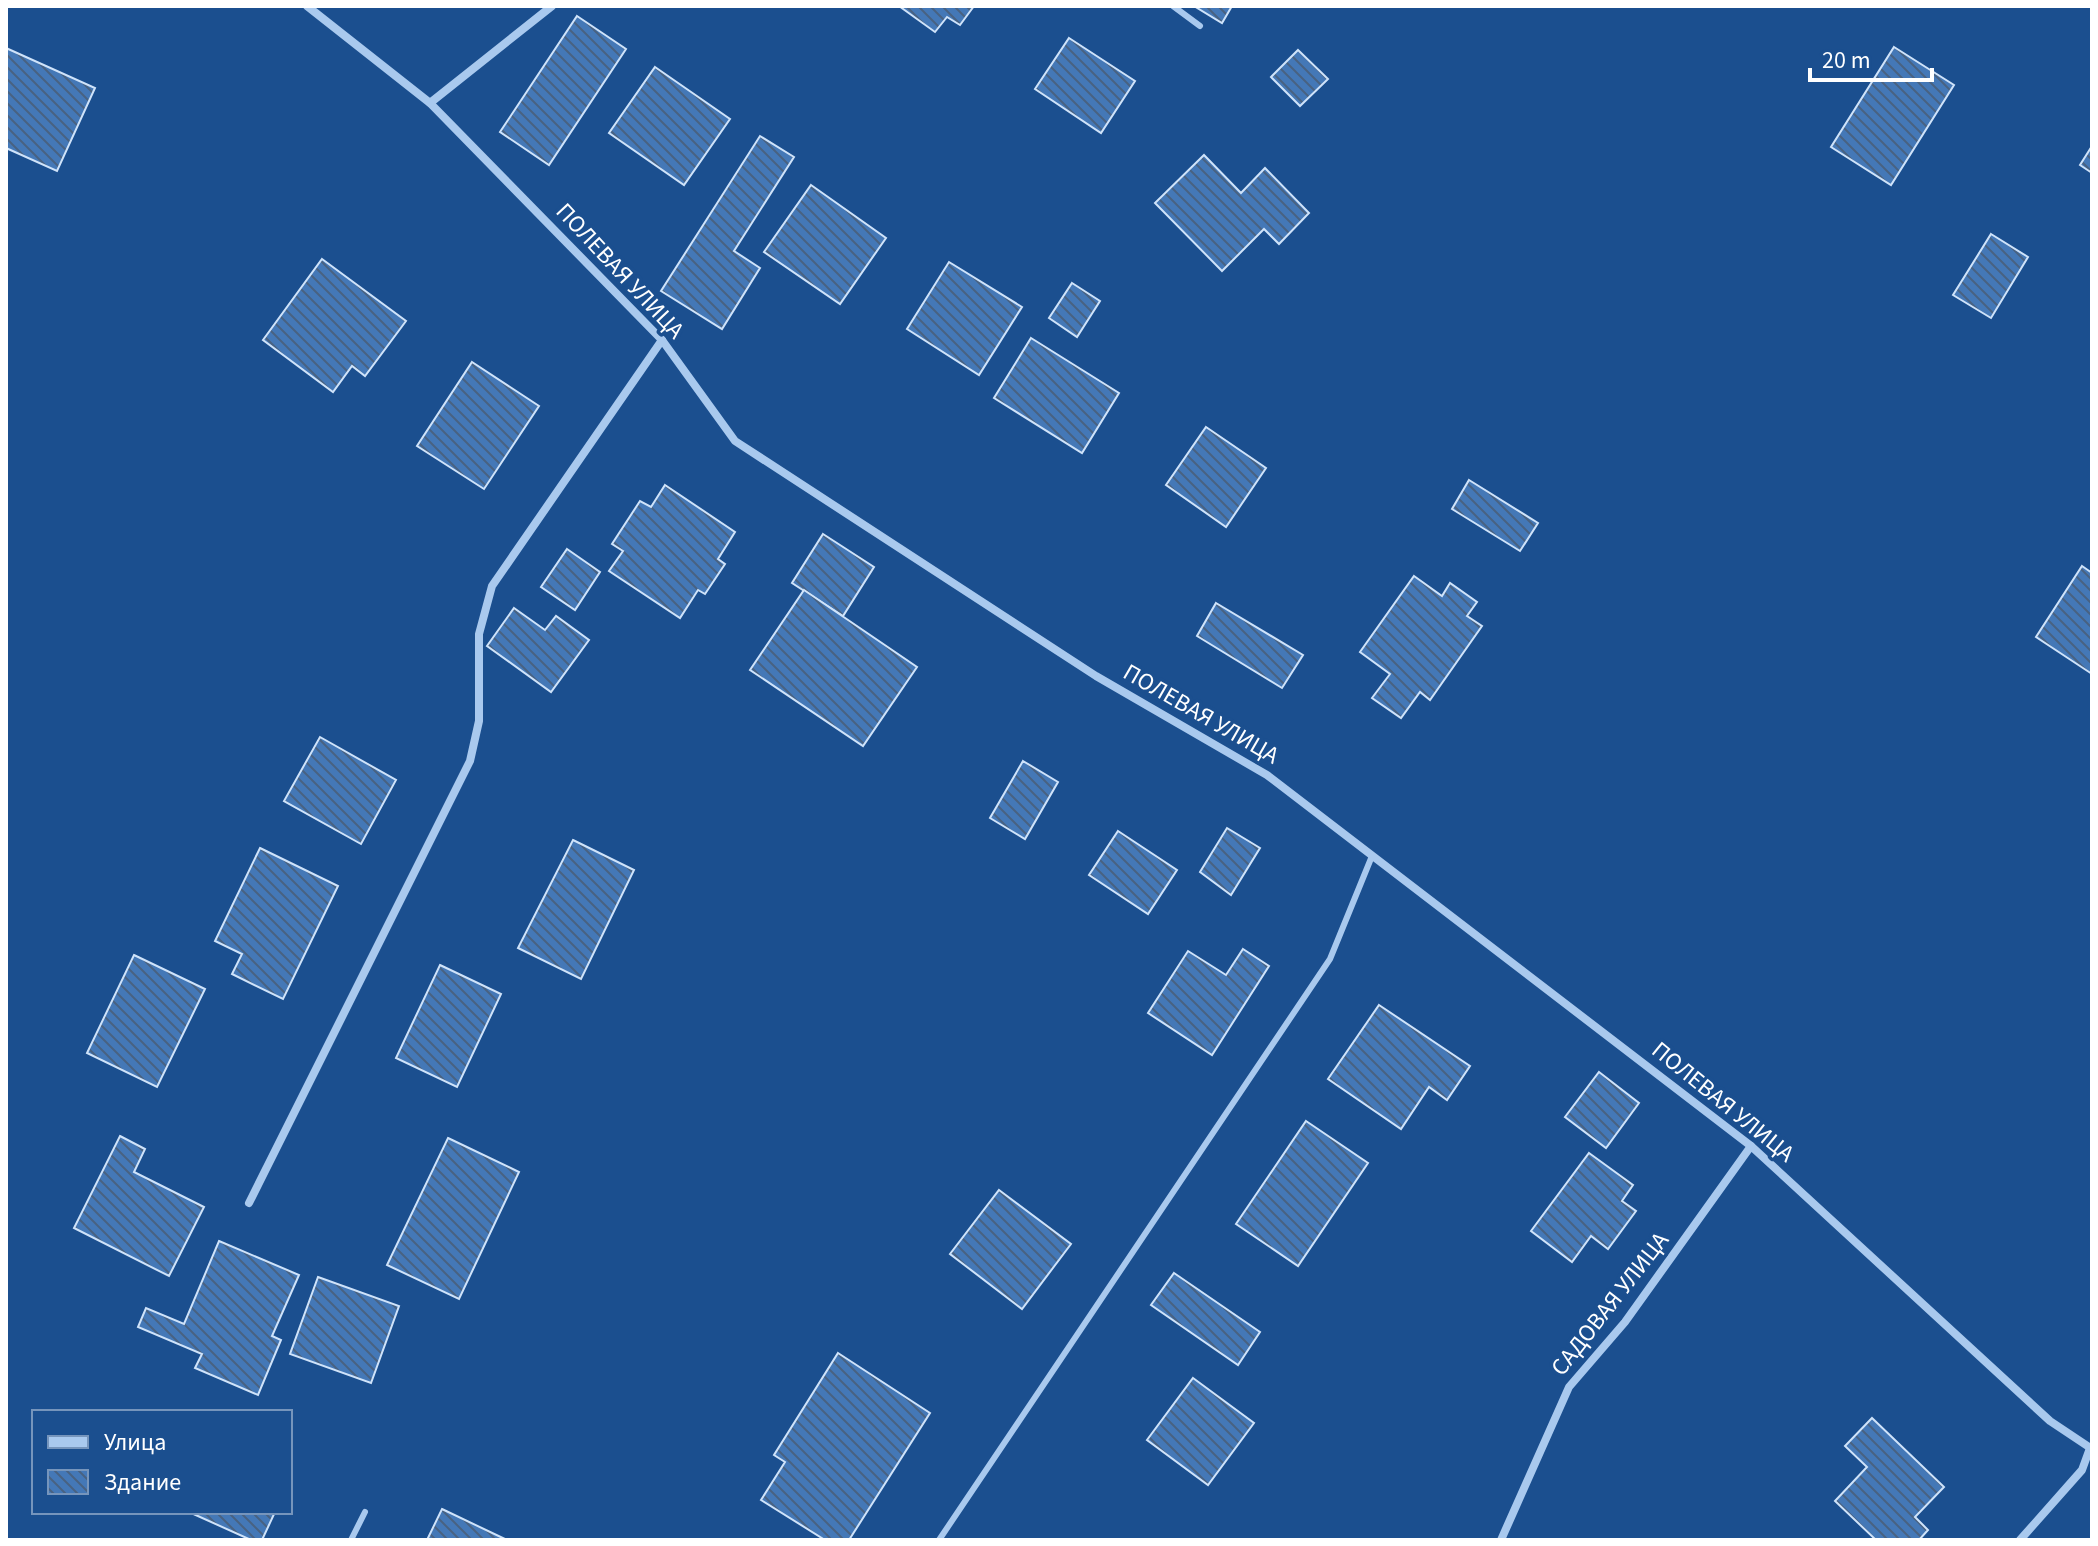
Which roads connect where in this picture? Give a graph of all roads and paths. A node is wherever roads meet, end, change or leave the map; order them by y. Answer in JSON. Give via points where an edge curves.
{"nodes":[{"id":1,"x":307,"y":6,"type":"edge"},
{"id":2,"x":552,"y":6,"type":"edge"},
{"id":3,"x":1173,"y":6,"type":"edge"},
{"id":4,"x":1200,"y":26,"type":"dead end"},
{"id":5,"x":430,"y":103,"type":"junction"},
{"id":6,"x":662,"y":340,"type":"junction"},
{"id":7,"x":1372,"y":856,"type":"junction"},
{"id":8,"x":1751,"y":1146,"type":"junction"},
{"id":9,"x":249,"y":1203,"type":"dead end"},
{"id":10,"x":2091,"y":1448,"type":"edge"},
{"id":11,"x":365,"y":1512,"type":"dead end"},
{"id":12,"x":351,"y":1540,"type":"edge"},
{"id":13,"x":939,"y":1540,"type":"edge"},
{"id":14,"x":1501,"y":1540,"type":"edge"},
{"id":15,"x":2020,"y":1540,"type":"edge"}],
"edges":[{"from":1,"to":5,"type":"street","name":"ПОЛЕВАЯ УЛИЦА"},
{"from":2,"to":5,"type":"street"},
{"from":3,"to":4,"type":"lane"},
{"from":5,"to":6,"type":"street","name":"ПОЛЕВАЯ УЛИЦА"},
{"from":6,"to":7,"type":"street","name":"ПОЛЕВАЯ УЛИЦА","via":[[735,441],[1096,676],[1267,775]]},
{"from":6,"to":9,"type":"street","via":[[492,586],[479,634],[479,721],[470,761]]},
{"from":7,"to":8,"type":"street","name":"ПОЛЕВАЯ УЛИЦА"},
{"from":7,"to":13,"type":"lane","via":[[1330,959]]},
{"from":8,"to":10,"type":"street","name":"ПОЛЕВАЯ УЛИЦА","via":[[2050,1421]]},
{"from":8,"to":14,"type":"street","name":"САДОВАЯ УЛИЦА","via":[[1625,1322],[1569,1387]]},
{"from":10,"to":15,"type":"street","via":[[2082,1470]]},
{"from":11,"to":12,"type":"lane"}]}
